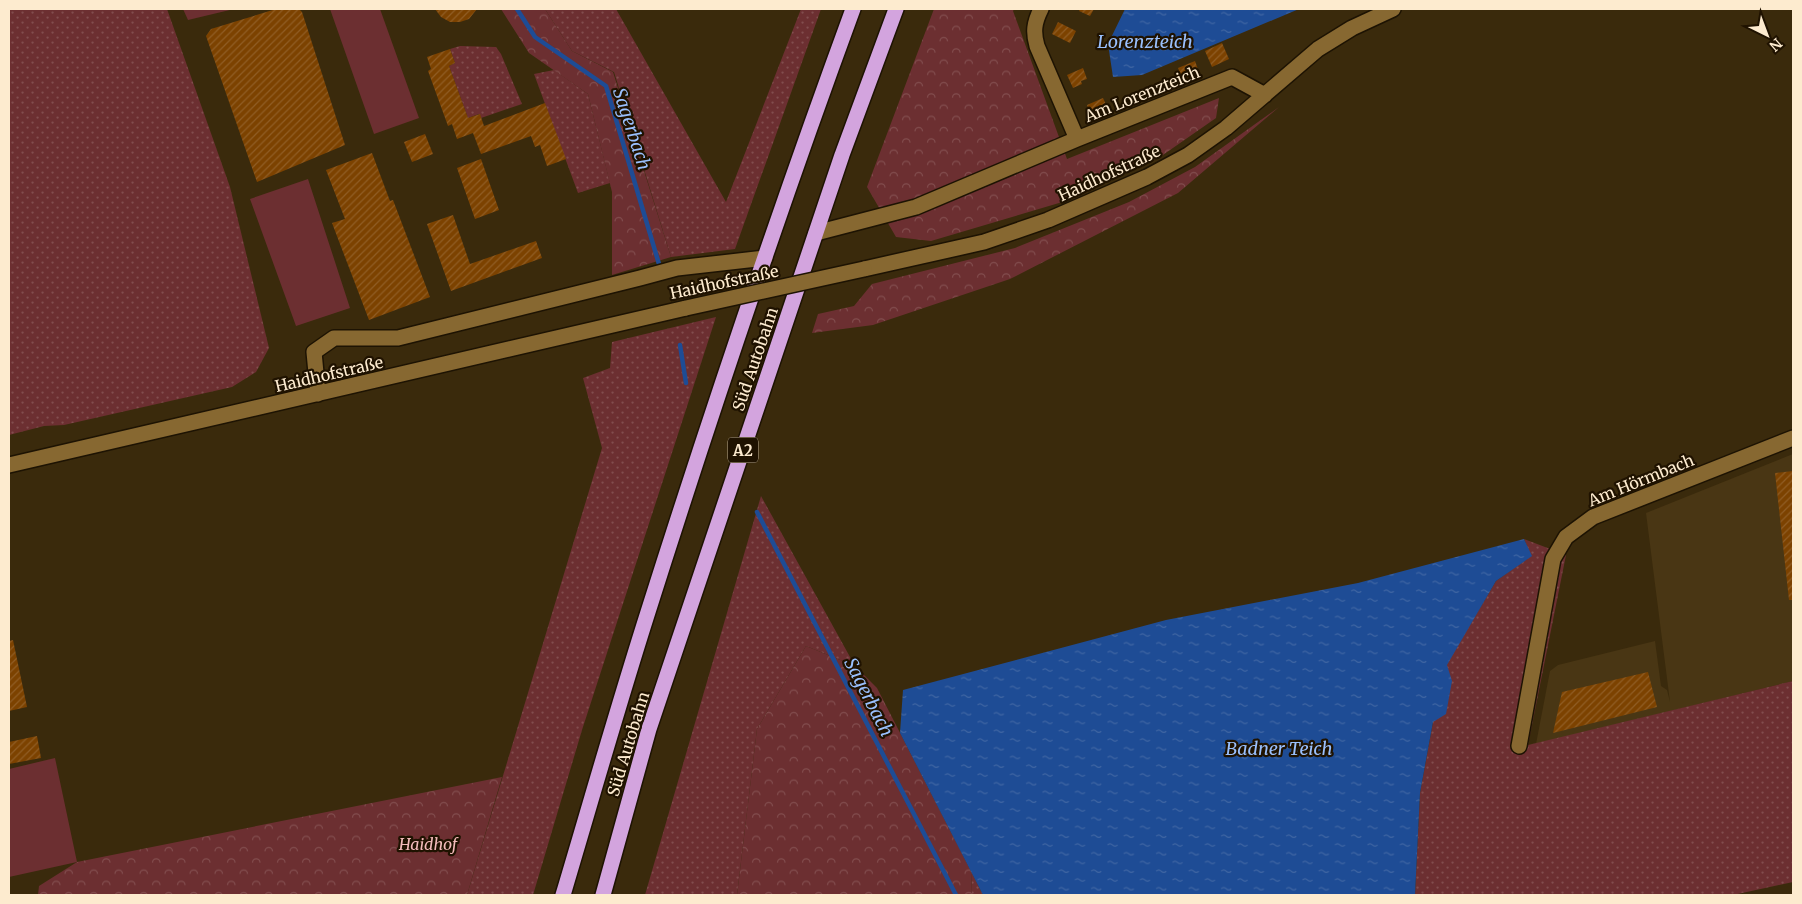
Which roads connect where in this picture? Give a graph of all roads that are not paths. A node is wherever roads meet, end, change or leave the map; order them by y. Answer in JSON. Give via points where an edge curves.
{"nodes":[{"id":1,"x":853,"y":9,"type":"edge"},
{"id":2,"x":896,"y":9,"type":"edge"},
{"id":3,"x":1041,"y":9,"type":"edge"},
{"id":4,"x":1393,"y":9,"type":"edge"},
{"id":5,"x":1265,"y":95,"type":"junction"},
{"id":6,"x":1077,"y":139,"type":"junction"},
{"id":7,"x":816,"y":233,"type":"junction"},
{"id":8,"x":765,"y":258,"type":"junction"},
{"id":9,"x":318,"y":394,"type":"junction"},
{"id":10,"x":1793,"y":438,"type":"edge"},
{"id":11,"x":9,"y":465,"type":"edge"},
{"id":12,"x":1519,"y":746,"type":"dead end"},
{"id":13,"x":563,"y":895,"type":"edge"},
{"id":14,"x":603,"y":895,"type":"edge"}],
"edges":[{"from":1,"to":8,"type":"highway","name":"Süd Autobahn","number":"A2"},
{"from":2,"to":7,"type":"highway","name":"Süd Autobahn","number":"A2"},
{"from":3,"to":6,"type":"street","name":"Am Lorenzteich","via":[[1035,20],[1035,40]]},
{"from":4,"to":5,"type":"street","name":"Haidhofstraße","via":[[1352,28],[1318,49]]},
{"from":5,"to":6,"type":"street","name":"Am Lorenzteich","via":[[1232,77]]},
{"from":5,"to":9,"type":"street","name":"Haidhofstraße","bridge":true,"via":[[1188,156],[1048,220],[984,242]]},
{"from":6,"to":7,"type":"street","via":[[916,207]]},
{"from":7,"to":14,"type":"highway","name":"Süd Autobahn","number":"A2","via":[[649,729]]},
{"from":8,"to":9,"type":"street","via":[[677,268],[398,338],[334,338],[314,352]]},
{"from":8,"to":13,"type":"highway","name":"Süd Autobahn","number":"A2","via":[[648,613]]},
{"from":9,"to":11,"type":"street","name":"Haidhofstraße"},
{"from":10,"to":12,"type":"street","name":"Am Hörmbach","via":[[1593,517],[1566,537],[1553,559]]}]}
